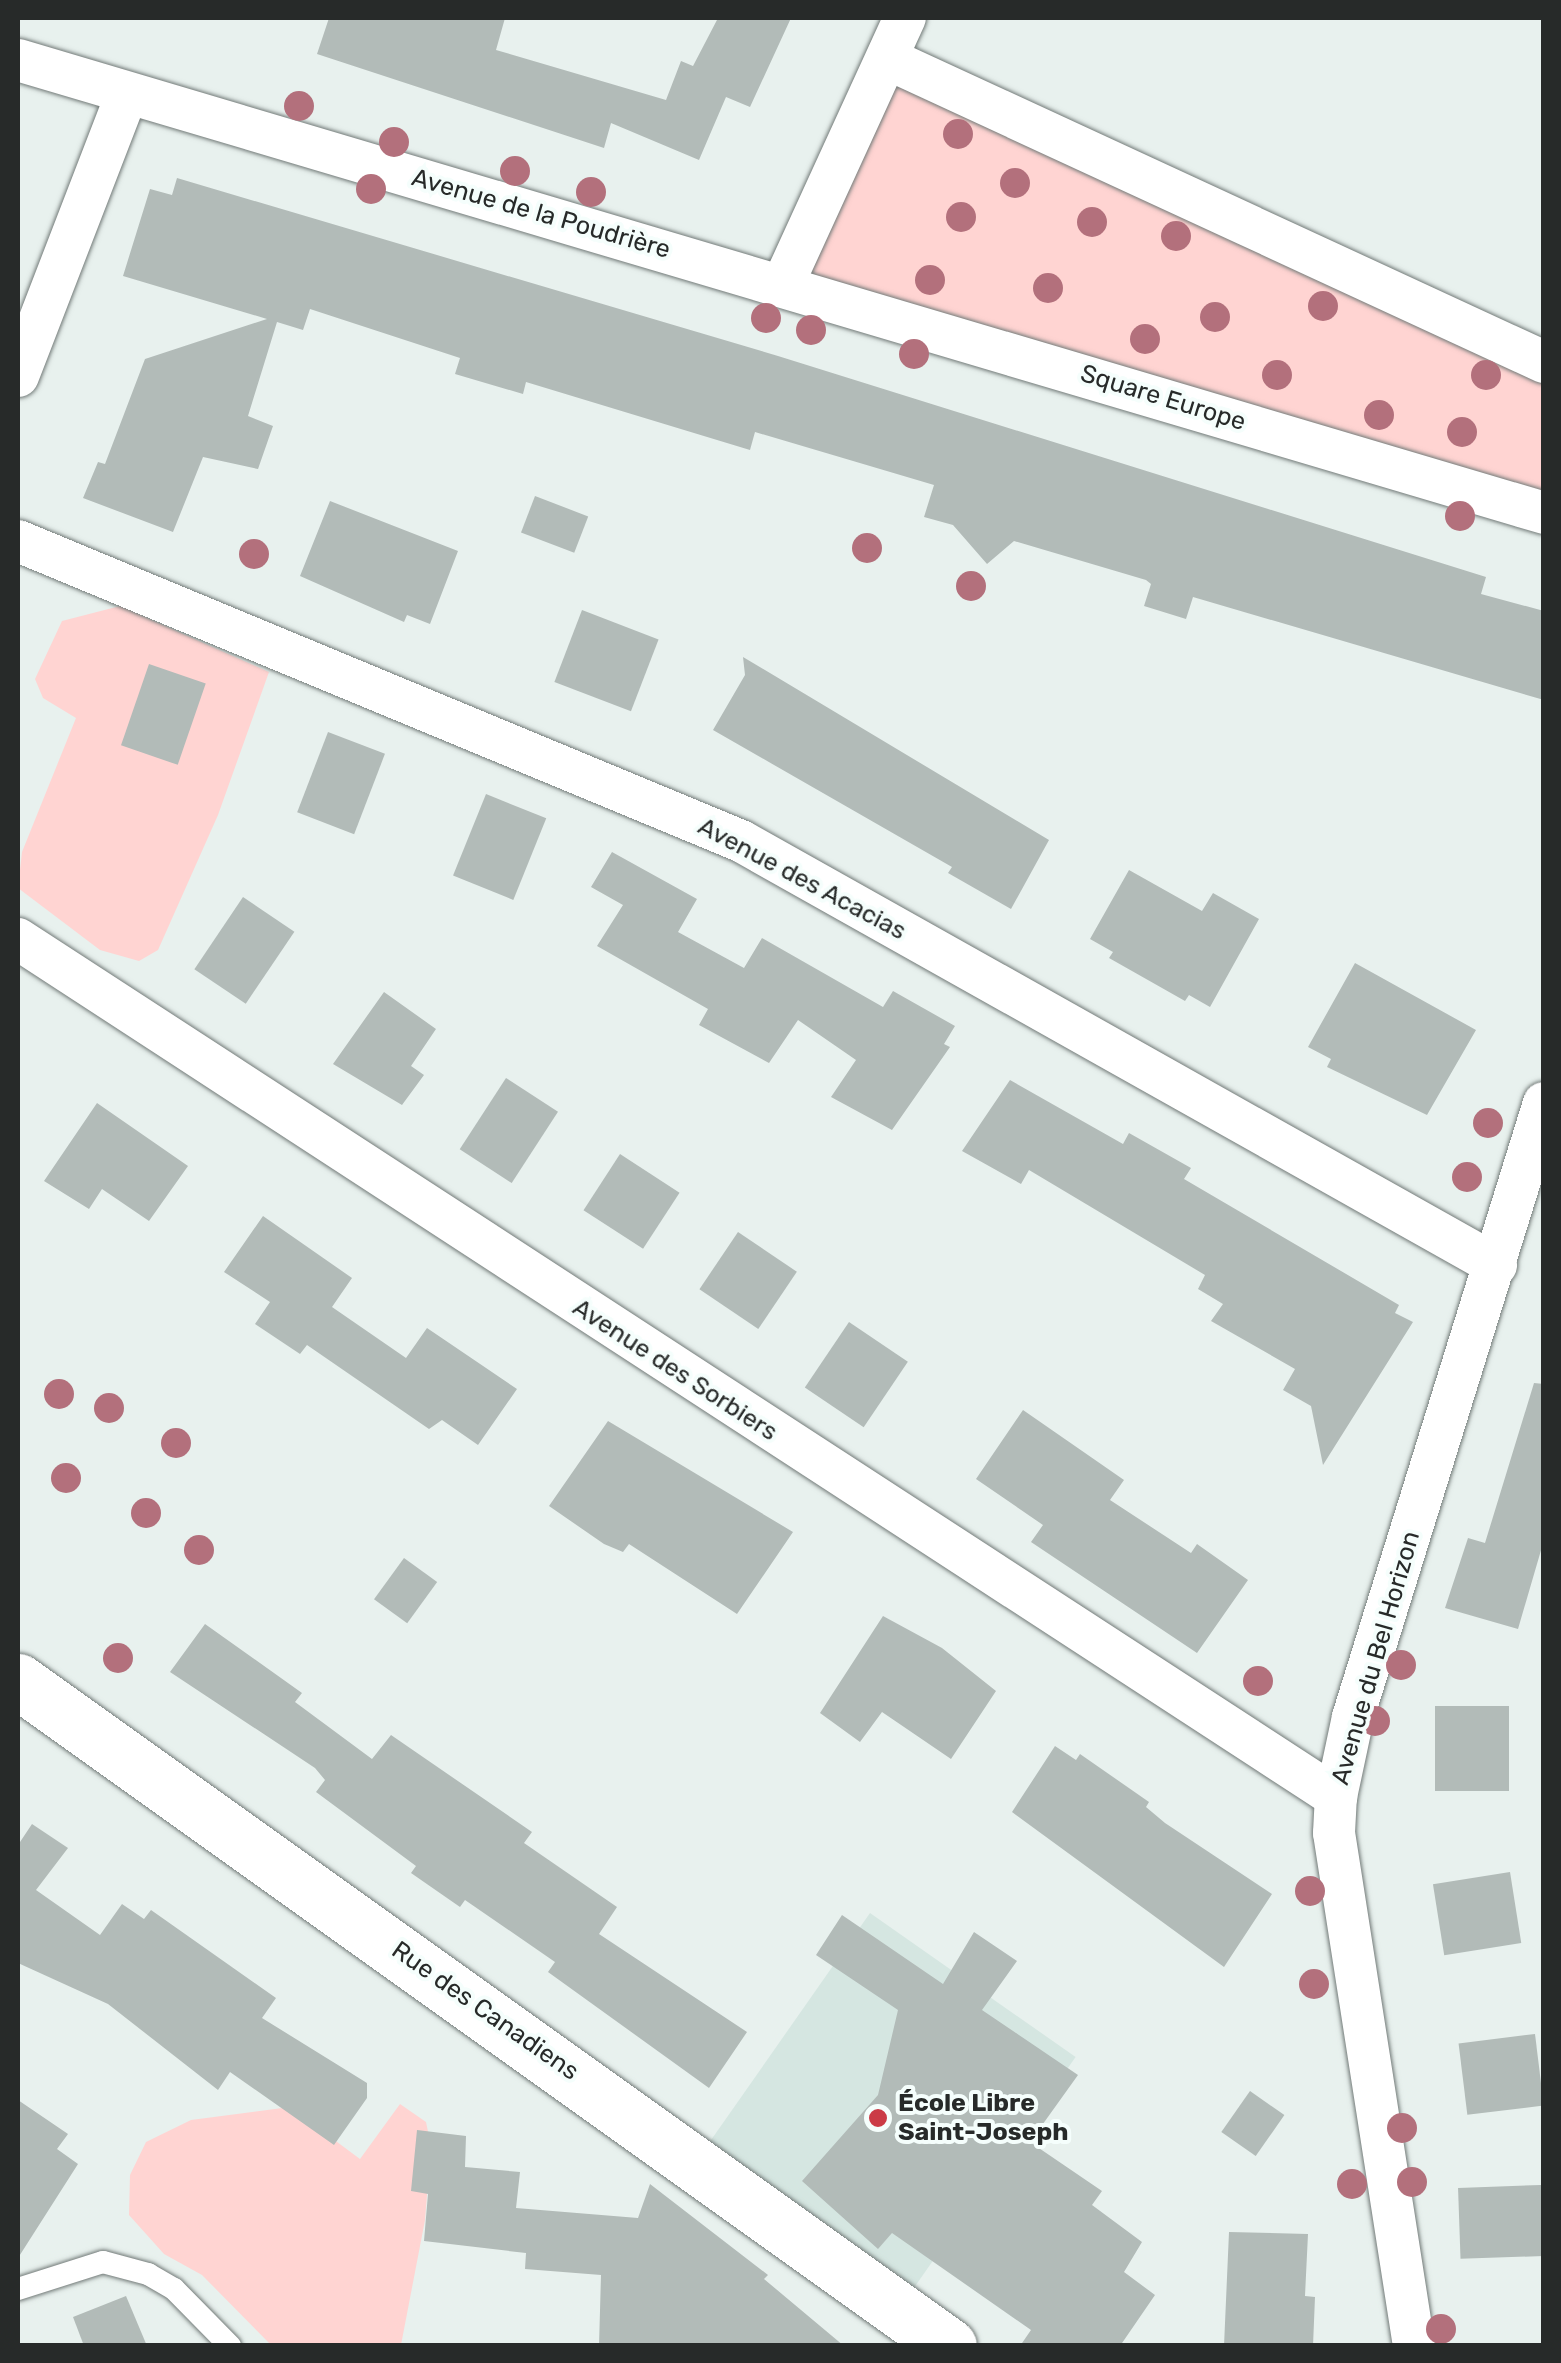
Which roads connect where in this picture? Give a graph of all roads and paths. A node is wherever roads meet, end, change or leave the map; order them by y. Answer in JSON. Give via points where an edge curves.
{"nodes":[{"id":1,"x":905,"y":18,"type":"edge"},
{"id":2,"x":888,"y":59,"type":"junction"},
{"id":3,"x":18,"y":60,"type":"edge"},
{"id":4,"x":126,"y":93,"type":"junction"},
{"id":5,"x":782,"y":284,"type":"junction"},
{"id":6,"x":1544,"y":362,"type":"edge"},
{"id":7,"x":18,"y":376,"type":"edge"},
{"id":8,"x":1544,"y":512,"type":"edge"},
{"id":9,"x":18,"y":541,"type":"edge"},
{"id":10,"x":18,"y":939,"type":"edge"},
{"id":11,"x":1544,"y":1103,"type":"edge"},
{"id":12,"x":1496,"y":1265,"type":"junction"},
{"id":13,"x":18,"y":1681,"type":"edge"},
{"id":14,"x":1336,"y":1797,"type":"junction"},
{"id":15,"x":18,"y":2290,"type":"edge"},
{"id":16,"x":230,"y":2346,"type":"edge"},
{"id":17,"x":949,"y":2346,"type":"edge"},
{"id":18,"x":1414,"y":2346,"type":"edge"}],
"edges":[{"from":1,"to":2,"type":"street"},
{"from":2,"to":5,"type":"street"},
{"from":2,"to":6,"type":"street"},
{"from":3,"to":4,"type":"street","name":"Avenue de la Poudrière"},
{"from":4,"to":5,"type":"street","name":"Avenue de la Poudrière"},
{"from":4,"to":7,"type":"street"},
{"from":5,"to":8,"type":"street","name":"Square Europe"},
{"from":9,"to":12,"type":"street","name":"Avenue des Acacias","via":[[741,841]]},
{"from":10,"to":14,"type":"street","name":"Avenue des Sorbiers"},
{"from":11,"to":12,"type":"street","name":"Avenue du Bel Horizon"},
{"from":12,"to":14,"type":"street","name":"Avenue du Bel Horizon","via":[[1353,1717]]},
{"from":13,"to":17,"type":"street","name":"Rue des Canadiens"},
{"from":14,"to":18,"type":"street","name":"Avenue du Bel Horizon","via":[[1334,1833]]},
{"from":15,"to":16,"type":"lane","via":[[74,2267],[118,2266],[174,2289]]}]}
